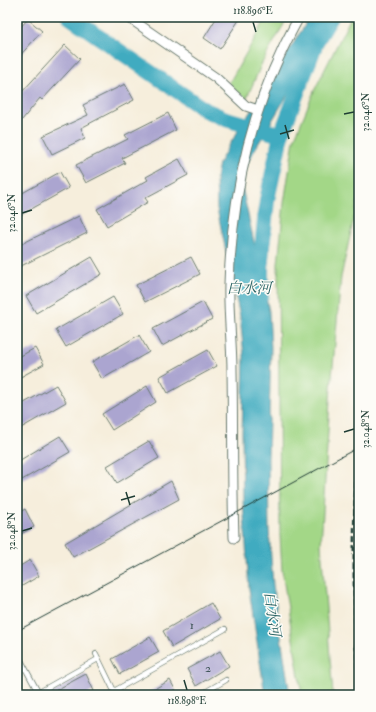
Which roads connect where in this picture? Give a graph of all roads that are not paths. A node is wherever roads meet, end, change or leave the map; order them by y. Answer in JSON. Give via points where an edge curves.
{"nodes":[{"id":1,"x":128,"y":17,"type":"edge"},
{"id":2,"x":298,"y":17,"type":"edge"},
{"id":3,"x":258,"y":110,"type":"junction"},
{"id":4,"x":234,"y":538,"type":"dead end"},
{"id":5,"x":225,"y":629,"type":"dead end"},
{"id":6,"x":17,"y":653,"type":"edge"},
{"id":7,"x":226,"y":680,"type":"dead end"},
{"id":8,"x":115,"y":693,"type":"edge"},
{"id":9,"x":36,"y":694,"type":"edge"},
{"id":10,"x":200,"y":695,"type":"edge"}],
"edges":[{"from":1,"to":3,"type":"street","via":[[216,78],[246,106]]},
{"from":2,"to":3,"type":"street","via":[[267,83]]},
{"from":3,"to":4,"type":"street","via":[[243,160],[233,222],[229,286]]},
{"from":5,"to":8,"type":"lane"},
{"from":6,"to":9,"type":"lane"},
{"from":7,"to":10,"type":"lane"},
{"from":8,"to":9,"type":"lane","via":[[97,657]]}]}
